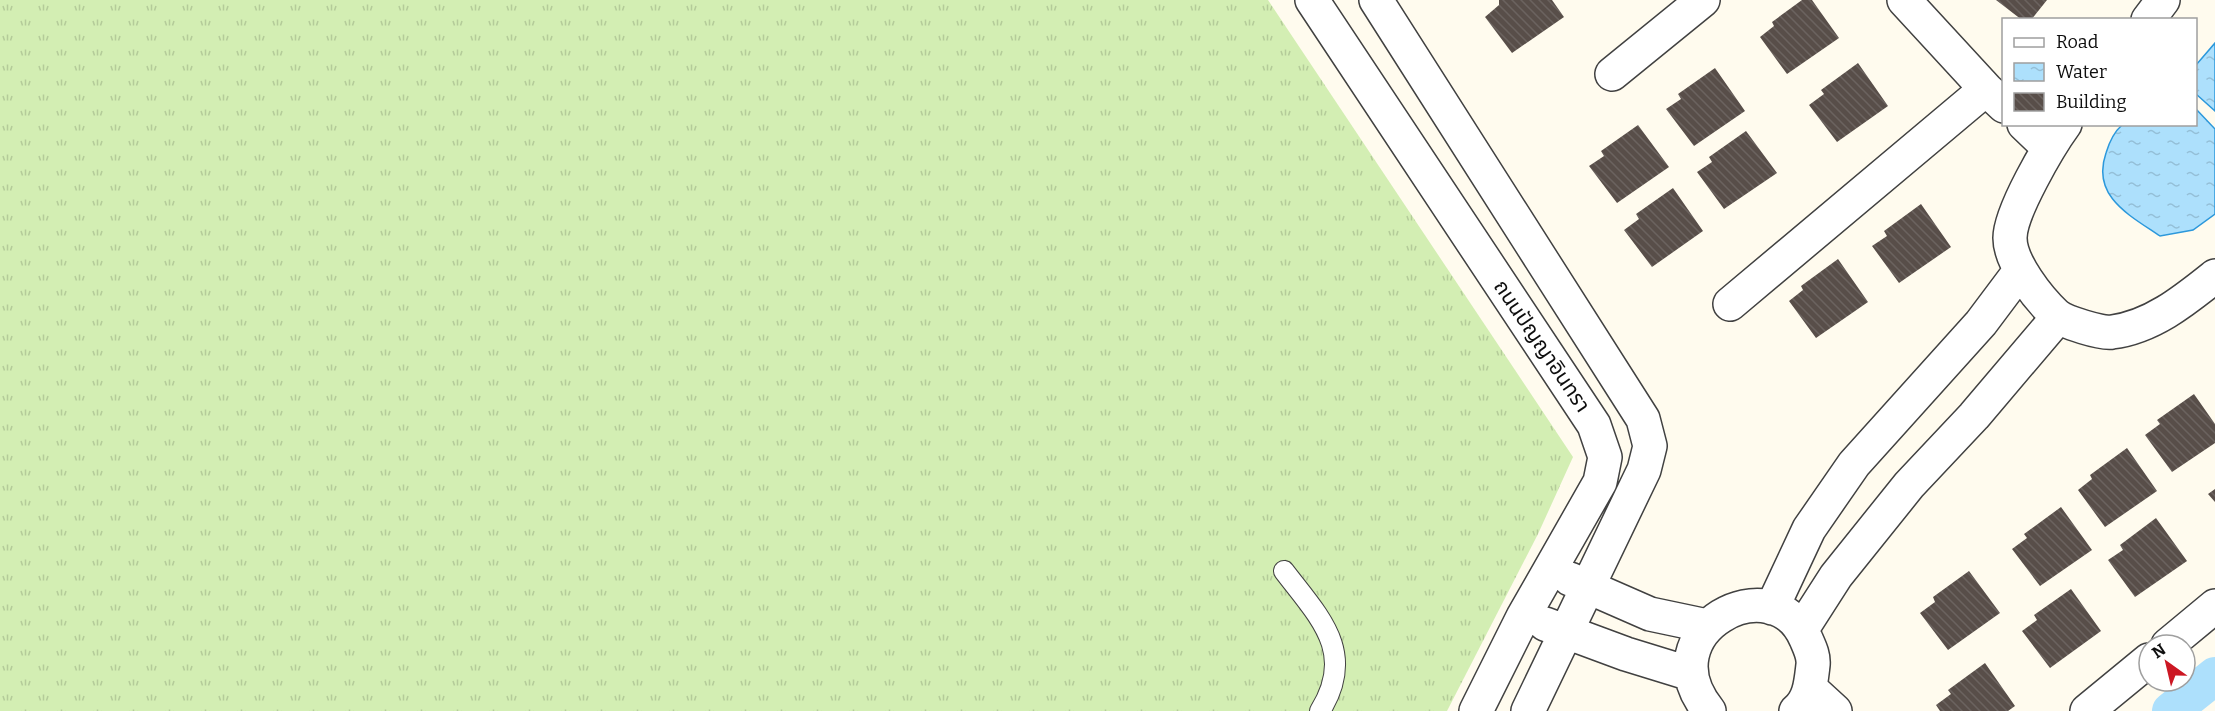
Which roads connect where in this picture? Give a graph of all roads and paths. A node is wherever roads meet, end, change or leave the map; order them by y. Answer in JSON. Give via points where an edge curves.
{"nodes":[{"id":1,"x":1312,"y":0,"type":"edge"},
{"id":2,"x":1376,"y":0,"type":"edge"},
{"id":3,"x":1703,"y":0,"type":"edge"},
{"id":4,"x":1904,"y":0,"type":"edge"},
{"id":5,"x":2163,"y":0,"type":"edge"},
{"id":6,"x":2150,"y":18,"type":"edge"},
{"id":7,"x":1612,"y":74,"type":"dead end"},
{"id":8,"x":1995,"y":98,"type":"edge"},
{"id":9,"x":2030,"y":126,"type":"edge"},
{"id":10,"x":2057,"y":136,"type":"edge"},
{"id":11,"x":2020,"y":271,"type":"junction"},
{"id":12,"x":2209,"y":291,"type":"edge"},
{"id":13,"x":1730,"y":304,"type":"dead end"},
{"id":14,"x":2058,"y":317,"type":"junction"},
{"id":15,"x":1550,"y":569,"type":"junction"},
{"id":16,"x":1284,"y":571,"type":"dead end"},
{"id":17,"x":1588,"y":588,"type":"junction"},
{"id":18,"x":2215,"y":606,"type":"edge"},
{"id":19,"x":1772,"y":608,"type":"junction"},
{"id":20,"x":1523,"y":617,"type":"junction"},
{"id":21,"x":1707,"y":626,"type":"junction"},
{"id":22,"x":1802,"y":629,"type":"junction"},
{"id":23,"x":1565,"y":632,"type":"junction"},
{"id":24,"x":2182,"y":633,"type":"edge"},
{"id":25,"x":2137,"y":670,"type":"edge"},
{"id":26,"x":1691,"y":674,"type":"junction"},
{"id":27,"x":1803,"y":700,"type":"edge"},
{"id":28,"x":1320,"y":711,"type":"edge"},
{"id":29,"x":1476,"y":711,"type":"edge"},
{"id":30,"x":1528,"y":711,"type":"edge"},
{"id":31,"x":1710,"y":711,"type":"edge"},
{"id":32,"x":1834,"y":711,"type":"edge"},
{"id":33,"x":2087,"y":711,"type":"edge"}],
"edges":[{"from":1,"to":15,"type":"street","name":"ถนนปัญญาอินทรา","via":[[1594,424],[1605,457],[1600,482]]},
{"from":2,"to":17,"type":"street","name":"ถนนปัญญาอินทรา","via":[[1643,419],[1650,446],[1644,470]]},
{"from":3,"to":7,"type":"street"},
{"from":4,"to":8,"type":"street"},
{"from":5,"to":6,"type":"street"},
{"from":8,"to":13,"type":"street"},
{"from":9,"to":10,"type":"street"},
{"from":10,"to":11,"type":"street","via":[[2016,216],[2010,239]]},
{"from":11,"to":14,"type":"street"},
{"from":11,"to":19,"type":"street","via":[[1981,323],[1854,464],[1809,530]]},
{"from":12,"to":14,"type":"street","via":[[2149,322],[2110,333]]},
{"from":14,"to":22,"type":"street","via":[[1909,485],[1836,576]]},
{"from":15,"to":17,"type":"street"},
{"from":15,"to":20,"type":"street","name":"ถนนปัญญาอินทรา"},
{"from":16,"to":28,"type":"lane","via":[[1330,636],[1337,664]]},
{"from":17,"to":21,"type":"street","via":[[1650,614]]},
{"from":17,"to":23,"type":"street","name":"ถนนปัญญาอินทรา"},
{"from":18,"to":24,"type":"street"},
{"from":19,"to":21,"type":"street","via":[[1748,605],[1726,611]]},
{"from":19,"to":22,"type":"street","via":[[1789,616]]},
{"from":20,"to":23,"type":"street"},
{"from":20,"to":29,"type":"street","name":"ถนนปัญญาอินทรา"},
{"from":21,"to":26,"type":"street","via":[[1693,648]]},
{"from":22,"to":27,"type":"street","via":[[1814,658]]},
{"from":23,"to":26,"type":"street"},
{"from":23,"to":30,"type":"street","name":"ถนนปัญญาอินทรา"},
{"from":25,"to":33,"type":"street"},
{"from":26,"to":31,"type":"street","via":[[1698,697]]},
{"from":27,"to":32,"type":"street"}]}
